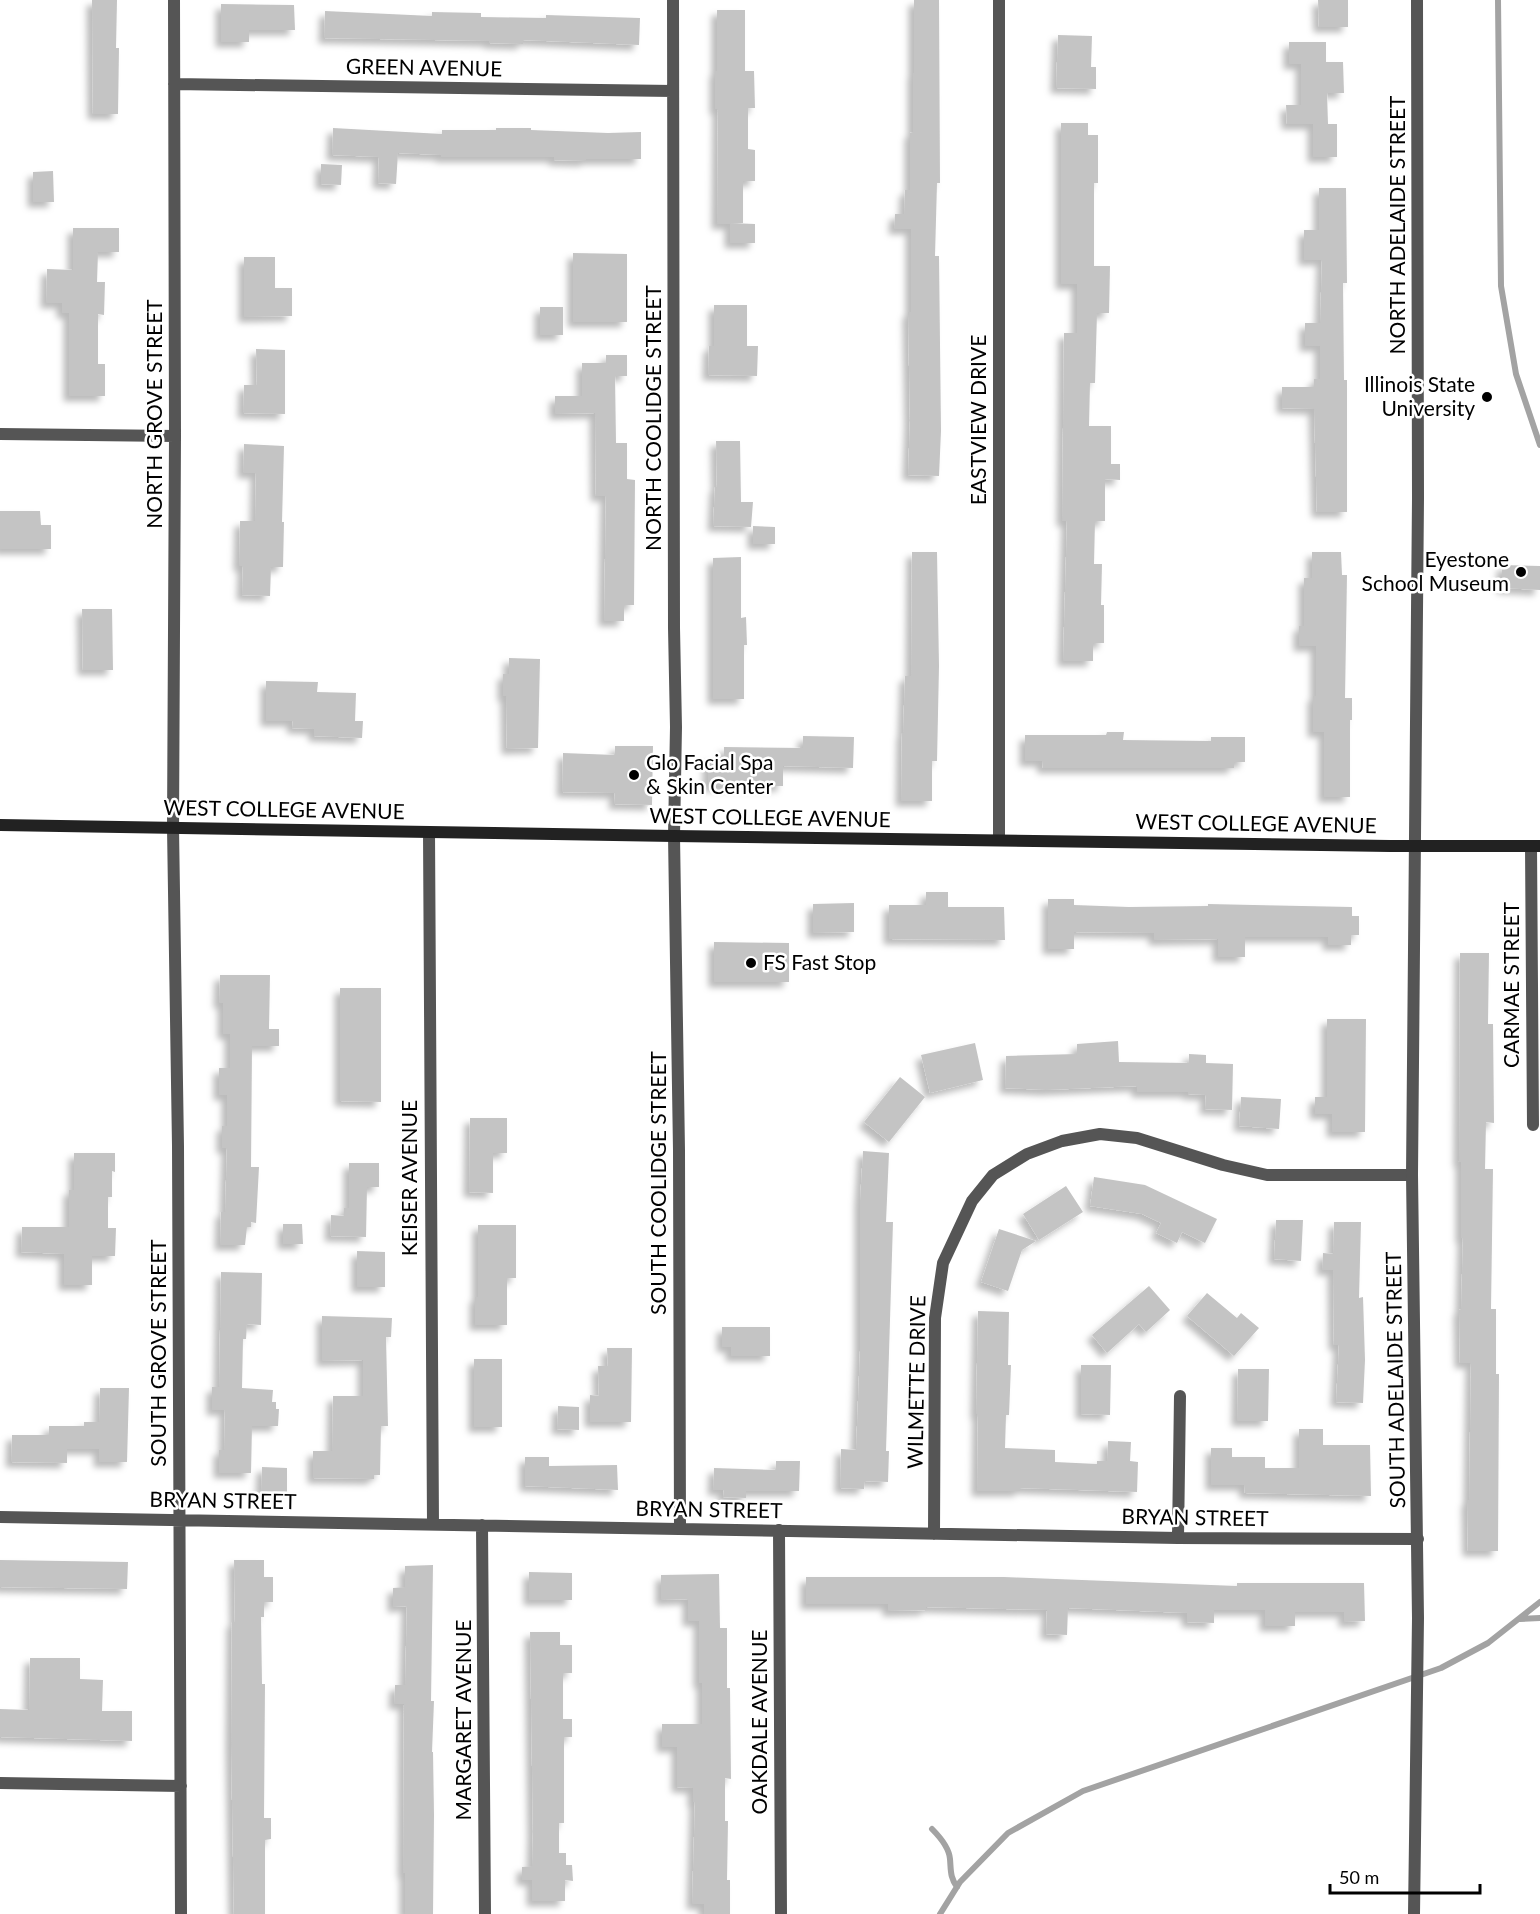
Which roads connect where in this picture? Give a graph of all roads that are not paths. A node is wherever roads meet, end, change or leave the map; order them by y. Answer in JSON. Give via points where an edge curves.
{"nodes":[{"id":1,"x":174,"y":0,"type":"edge"},
{"id":2,"x":673,"y":0,"type":"edge"},
{"id":3,"x":999,"y":0,"type":"edge"},
{"id":4,"x":1417,"y":0,"type":"edge"},
{"id":5,"x":174,"y":84,"type":"junction"},
{"id":6,"x":673,"y":91,"type":"junction"},
{"id":7,"x":0,"y":434,"type":"edge"},
{"id":8,"x":176,"y":436,"type":"junction"},
{"id":9,"x":0,"y":825,"type":"edge"},
{"id":10,"x":173,"y":828,"type":"junction"},
{"id":11,"x":429,"y":832,"type":"junction"},
{"id":12,"x":674,"y":836,"type":"junction"},
{"id":13,"x":999,"y":840,"type":"junction"},
{"id":14,"x":1414,"y":846,"type":"junction"},
{"id":15,"x":1536,"y":846,"type":"edge"},
{"id":16,"x":1533,"y":1125,"type":"dead end"},
{"id":17,"x":1412,"y":1175,"type":"junction"},
{"id":18,"x":1180,"y":1396,"type":"dead end"},
{"id":19,"x":0,"y":1517,"type":"edge"},
{"id":20,"x":179,"y":1520,"type":"junction"},
{"id":21,"x":433,"y":1524,"type":"junction"},
{"id":22,"x":482,"y":1525,"type":"junction"},
{"id":23,"x":680,"y":1529,"type":"junction"},
{"id":24,"x":778,"y":1530,"type":"junction"},
{"id":25,"x":934,"y":1534,"type":"junction"},
{"id":26,"x":1178,"y":1538,"type":"junction"},
{"id":27,"x":1418,"y":1539,"type":"junction"},
{"id":28,"x":0,"y":1783,"type":"edge"},
{"id":29,"x":180,"y":1786,"type":"junction"},
{"id":30,"x":181,"y":1914,"type":"edge"},
{"id":31,"x":485,"y":1914,"type":"edge"},
{"id":32,"x":781,"y":1914,"type":"edge"},
{"id":33,"x":1414,"y":1914,"type":"edge"}],
"edges":[{"from":1,"to":5,"type":"street","name":"NORTH GROVE STREET"},
{"from":2,"to":6,"type":"street","name":"NORTH COOLIDGE STREET"},
{"from":3,"to":13,"type":"street","name":"EASTVIEW DRIVE"},
{"from":4,"to":14,"type":"street","name":"NORTH ADELAIDE STREET"},
{"from":5,"to":6,"type":"street","name":"GREEN AVENUE"},
{"from":5,"to":8,"type":"street","name":"NORTH GROVE STREET"},
{"from":6,"to":12,"type":"street","name":"NORTH COOLIDGE STREET"},
{"from":7,"to":8,"type":"street"},
{"from":8,"to":10,"type":"street","name":"NORTH GROVE STREET"},
{"from":9,"to":10,"type":"main road","name":"WEST COLLEGE AVENUE"},
{"from":10,"to":11,"type":"main road","name":"WEST COLLEGE AVENUE"},
{"from":10,"to":20,"type":"street","name":"SOUTH GROVE STREET"},
{"from":11,"to":12,"type":"main road","name":"WEST COLLEGE AVENUE"},
{"from":11,"to":21,"type":"street","name":"KEISER AVENUE"},
{"from":12,"to":13,"type":"main road","name":"WEST COLLEGE AVENUE"},
{"from":12,"to":23,"type":"street","name":"SOUTH COOLIDGE STREET","via":[[680,1162]]},
{"from":13,"to":14,"type":"main road","name":"WEST COLLEGE AVENUE"},
{"from":14,"to":15,"type":"main road","name":"WEST COLLEGE AVENUE"},
{"from":14,"to":17,"type":"street","name":"SOUTH ADELAIDE STREET"},
{"from":15,"to":16,"type":"street","name":"CARMAE STREET"},
{"from":17,"to":25,"type":"street","name":"WILMETTE DRIVE","via":[[1267,1175],[1223,1166],[1137,1138],[1100,1134],[1062,1141],[1027,1154],[993,1176],[972,1201],[955,1234],[938,1289],[934,1318]]},
{"from":17,"to":27,"type":"street","name":"SOUTH ADELAIDE STREET"},
{"from":18,"to":26,"type":"street"},
{"from":19,"to":20,"type":"street","name":"BRYAN STREET"},
{"from":20,"to":21,"type":"street","name":"BRYAN STREET"},
{"from":20,"to":29,"type":"street","name":"SOUTH GROVE STREET"},
{"from":21,"to":22,"type":"street","name":"BRYAN STREET"},
{"from":22,"to":23,"type":"street","name":"BRYAN STREET"},
{"from":22,"to":31,"type":"street","name":"MARGARET AVENUE"},
{"from":23,"to":24,"type":"street","name":"BRYAN STREET"},
{"from":24,"to":25,"type":"street","name":"BRYAN STREET"},
{"from":24,"to":32,"type":"street","name":"OAKDALE AVENUE"},
{"from":25,"to":26,"type":"street","name":"BRYAN STREET"},
{"from":26,"to":27,"type":"street","name":"BRYAN STREET"},
{"from":27,"to":33,"type":"street","name":"SOUTH ADELAIDE STREET"},
{"from":28,"to":29,"type":"street"},
{"from":29,"to":30,"type":"street","name":"SOUTH GROVE STREET"}]}
